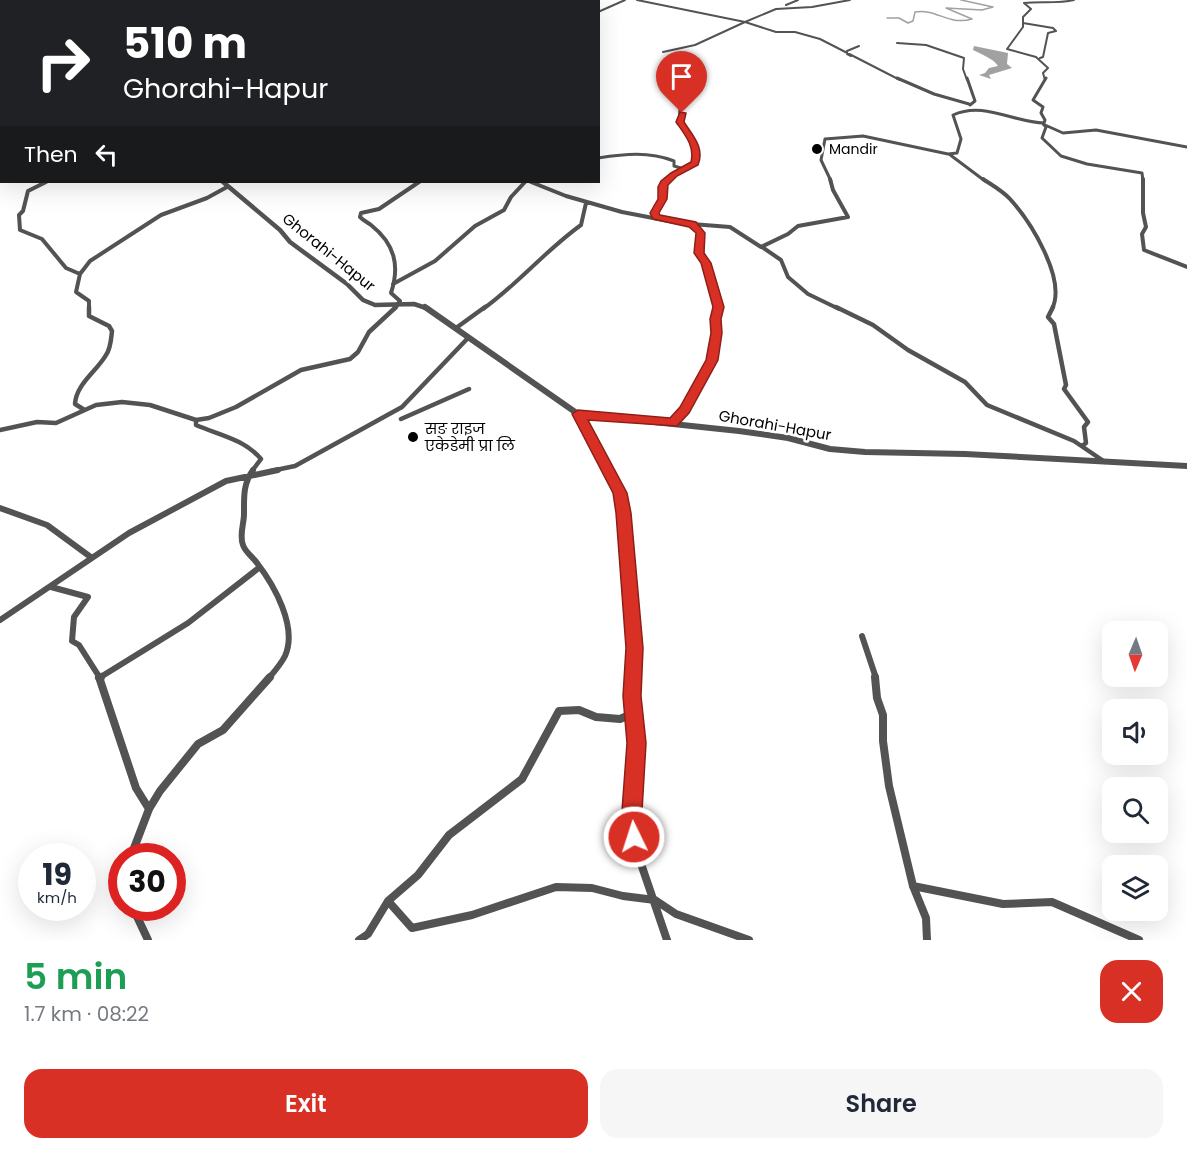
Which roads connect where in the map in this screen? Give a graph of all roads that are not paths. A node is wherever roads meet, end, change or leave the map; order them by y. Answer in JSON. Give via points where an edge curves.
{"nodes":[{"id":1,"x":625,"y":0,"type":"edge"},
{"id":2,"x":637,"y":0,"type":"edge"},
{"id":3,"x":798,"y":0,"type":"edge"},
{"id":4,"x":850,"y":0,"type":"edge"},
{"id":5,"x":1074,"y":0,"type":"edge"},
{"id":6,"x":782,"y":9,"type":"junction"},
{"id":7,"x":600,"y":11,"type":"edge"},
{"id":8,"x":746,"y":22,"type":"junction"},
{"id":9,"x":1023,"y":23,"type":"junction"},
{"id":10,"x":897,"y":43,"type":"dead end"},
{"id":11,"x":859,"y":46,"type":"dead end"},
{"id":12,"x":663,"y":52,"type":"dead end"},
{"id":13,"x":855,"y":58,"type":"junction"},
{"id":14,"x":1040,"y":58,"type":"junction"},
{"id":15,"x":672,"y":66,"type":"dead end"},
{"id":16,"x":969,"y":104,"type":"junction"},
{"id":17,"x":982,"y":110,"type":"junction"},
{"id":18,"x":1043,"y":124,"type":"junction"},
{"id":19,"x":1187,"y":147,"type":"edge"},
{"id":20,"x":948,"y":154,"type":"junction"},
{"id":21,"x":600,"y":158,"type":"edge"},
{"id":22,"x":684,"y":170,"type":"junction"},
{"id":23,"x":44,"y":183,"type":"edge"},
{"id":24,"x":418,"y":183,"type":"edge"},
{"id":25,"x":524,"y":183,"type":"edge"},
{"id":26,"x":534,"y":183,"type":"edge"},
{"id":27,"x":225,"y":184,"type":"edge"},
{"id":28,"x":586,"y":203,"type":"junction"},
{"id":29,"x":656,"y":217,"type":"junction"},
{"id":30,"x":692,"y":224,"type":"junction"},
{"id":31,"x":761,"y":247,"type":"junction"},
{"id":32,"x":1187,"y":267,"type":"edge"},
{"id":33,"x":80,"y":274,"type":"junction"},
{"id":34,"x":393,"y":284,"type":"junction"},
{"id":35,"x":399,"y":303,"type":"junction"},
{"id":36,"x":456,"y":328,"type":"junction"},
{"id":37,"x":468,"y":338,"type":"junction"},
{"id":38,"x":469,"y":389,"type":"dead end"},
{"id":39,"x":400,"y":408,"type":"junction"},
{"id":40,"x":85,"y":409,"type":"junction"},
{"id":41,"x":578,"y":414,"type":"junction"},
{"id":42,"x":410,"y":415,"type":"junction"},
{"id":43,"x":401,"y":419,"type":"dead end"},
{"id":44,"x":196,"y":420,"type":"junction"},
{"id":45,"x":673,"y":423,"type":"junction"},
{"id":46,"x":0,"y":430,"type":"edge"},
{"id":47,"x":1082,"y":446,"type":"junction"},
{"id":48,"x":1107,"y":463,"type":"junction"},
{"id":49,"x":1187,"y":466,"type":"edge"},
{"id":50,"x":248,"y":477,"type":"junction"},
{"id":51,"x":0,"y":508,"type":"edge"},
{"id":52,"x":92,"y":558,"type":"junction"},
{"id":53,"x":260,"y":567,"type":"junction"},
{"id":54,"x":51,"y":586,"type":"junction"},
{"id":55,"x":0,"y":620,"type":"edge"},
{"id":56,"x":862,"y":636,"type":"dead end"},
{"id":57,"x":99,"y":678,"type":"junction"},
{"id":58,"x":634,"y":712,"type":"junction"},
{"id":59,"x":149,"y":808,"type":"junction"},
{"id":60,"x":136,"y":843,"type":"edge"},
{"id":61,"x":913,"y":886,"type":"junction"},
{"id":62,"x":655,"y":900,"type":"junction"},
{"id":63,"x":388,"y":901,"type":"junction"},
{"id":64,"x":139,"y":921,"type":"edge"},
{"id":65,"x":148,"y":940,"type":"edge"},
{"id":66,"x":359,"y":940,"type":"edge"},
{"id":67,"x":667,"y":940,"type":"edge"},
{"id":68,"x":749,"y":940,"type":"edge"},
{"id":69,"x":927,"y":940,"type":"edge"},
{"id":70,"x":1139,"y":940,"type":"edge"}],
"edges":[{"from":1,"to":7,"type":"street"},
{"from":2,"to":8,"type":"street"},
{"from":3,"to":6,"type":"street"},
{"from":4,"to":6,"type":"street"},
{"from":5,"to":9,"type":"street","via":[[1024,3],[1031,9]]},
{"from":6,"to":8,"type":"street"},
{"from":8,"to":12,"type":"street","via":[[695,45]]},
{"from":8,"to":13,"type":"street","via":[[774,32],[798,33]]},
{"from":9,"to":14,"type":"street","via":[[1007,49]]},
{"from":9,"to":14,"type":"street","via":[[1056,29],[1055,33],[1048,33]]},
{"from":10,"to":16,"type":"street","via":[[926,45],[964,57],[963,69],[975,101]]},
{"from":11,"to":13,"type":"street","via":[[846,53]]},
{"from":13,"to":16,"type":"street","via":[[939,97]]},
{"from":14,"to":18,"type":"street","via":[[1048,66],[1043,73],[1046,80],[1033,100],[1043,107]]},
{"from":15,"to":22,"type":"street","via":[[672,76],[683,92],[680,122],[698,154],[695,164]]},
{"from":16,"to":17,"type":"street"},
{"from":17,"to":18,"type":"street"},
{"from":17,"to":20,"type":"street","via":[[953,115],[960,146],[957,153]]},
{"from":18,"to":19,"type":"street","via":[[1063,133],[1096,130]]},
{"from":18,"to":32,"type":"street","via":[[1046,132],[1042,138],[1061,156],[1142,173],[1146,189],[1141,213],[1146,227],[1142,234],[1144,250],[1178,260]]},
{"from":20,"to":31,"type":"street","via":[[863,136],[825,138],[821,160],[848,217],[798,226]]},
{"from":20,"to":47,"type":"street","via":[[1009,198],[1046,251],[1055,291],[1055,303],[1048,317],[1054,324],[1062,358],[1064,389],[1088,422],[1084,427],[1086,443]]},
{"from":21,"to":22,"type":"street","via":[[645,154],[674,161],[674,166]]},
{"from":22,"to":29,"type":"street","via":[[662,187]]},
{"from":23,"to":33,"type":"street","via":[[28,191],[19,215],[20,230],[42,239],[66,267]]},
{"from":24,"to":34,"type":"street","via":[[360,217],[376,229],[392,250],[399,269]]},
{"from":25,"to":34,"type":"street","via":[[504,210],[475,226],[435,261]]},
{"from":26,"to":28,"type":"street"},
{"from":27,"to":33,"type":"street","via":[[207,198],[161,215],[90,261]]},
{"from":27,"to":35,"type":"street","name":"Ghorahi-Hapur","via":[[363,300],[375,305]]},
{"from":28,"to":29,"type":"street"},
{"from":28,"to":36,"type":"street","via":[[581,225],[498,298]]},
{"from":29,"to":30,"type":"street"},
{"from":30,"to":31,"type":"street","via":[[732,228]]},
{"from":30,"to":45,"type":"street","via":[[701,233],[699,253],[718,299],[717,333],[709,369]]},
{"from":31,"to":47,"type":"street","via":[[781,260],[788,278],[808,294],[873,325],[965,382],[987,405]]},
{"from":33,"to":40,"type":"street","via":[[76,292],[89,301],[89,316],[112,331],[106,357],[75,396],[75,405]]},
{"from":34,"to":35,"type":"street","via":[[391,293]]},
{"from":35,"to":36,"type":"street","name":"Ghorahi-Hapur","via":[[428,308]]},
{"from":35,"to":44,"type":"street","via":[[365,337],[362,349],[348,361],[303,369],[220,414]]},
{"from":36,"to":37,"type":"street","name":"Ghorahi-Hapur"},
{"from":37,"to":39,"type":"street"},
{"from":37,"to":41,"type":"street","name":"Ghorahi-Hapur"},
{"from":38,"to":42,"type":"street"},
{"from":39,"to":42,"type":"street"},
{"from":39,"to":50,"type":"street","via":[[295,466]]},
{"from":40,"to":44,"type":"street","via":[[139,402]]},
{"from":40,"to":46,"type":"street","via":[[56,423],[38,422]]},
{"from":41,"to":45,"type":"street","name":"Ghorahi-Hapur"},
{"from":41,"to":58,"type":"street","via":[[620,493],[635,648]]},
{"from":42,"to":43,"type":"street"},
{"from":44,"to":50,"type":"street","via":[[196,425],[255,451],[261,459]]},
{"from":45,"to":48,"type":"street","name":"Ghorahi-Hapur","via":[[788,438],[830,448]]},
{"from":47,"to":48,"type":"street"},
{"from":48,"to":49,"type":"street","name":"Ghorahi-Hapur"},
{"from":50,"to":52,"type":"street","via":[[226,481]]},
{"from":50,"to":53,"type":"street","via":[[241,535],[243,548]]},
{"from":51,"to":52,"type":"street","via":[[23,514],[54,530]]},
{"from":52,"to":54,"type":"street"},
{"from":53,"to":57,"type":"street","via":[[188,623]]},
{"from":53,"to":59,"type":"street","via":[[285,610],[289,642],[285,656],[223,730],[198,744]]},
{"from":54,"to":55,"type":"street"},
{"from":54,"to":57,"type":"street","via":[[87,597],[74,617],[72,641],[88,657]]},
{"from":56,"to":61,"type":"street","via":[[876,679],[889,786]]},
{"from":57,"to":59,"type":"street","via":[[136,788]]},
{"from":58,"to":62,"type":"street","via":[[632,824],[637,852]]},
{"from":58,"to":63,"type":"street","via":[[620,718],[596,717],[579,710],[559,711],[522,779],[449,835],[418,875]]},
{"from":59,"to":60,"type":"street"},
{"from":61,"to":69,"type":"street","via":[[926,918]]},
{"from":61,"to":70,"type":"street","via":[[1002,904],[1052,902]]},
{"from":62,"to":63,"type":"street","via":[[592,888],[556,887],[472,915],[412,928]]},
{"from":62,"to":67,"type":"street"},
{"from":62,"to":68,"type":"street","via":[[676,914]]},
{"from":63,"to":66,"type":"street","via":[[368,934]]},
{"from":64,"to":65,"type":"street"}]}
